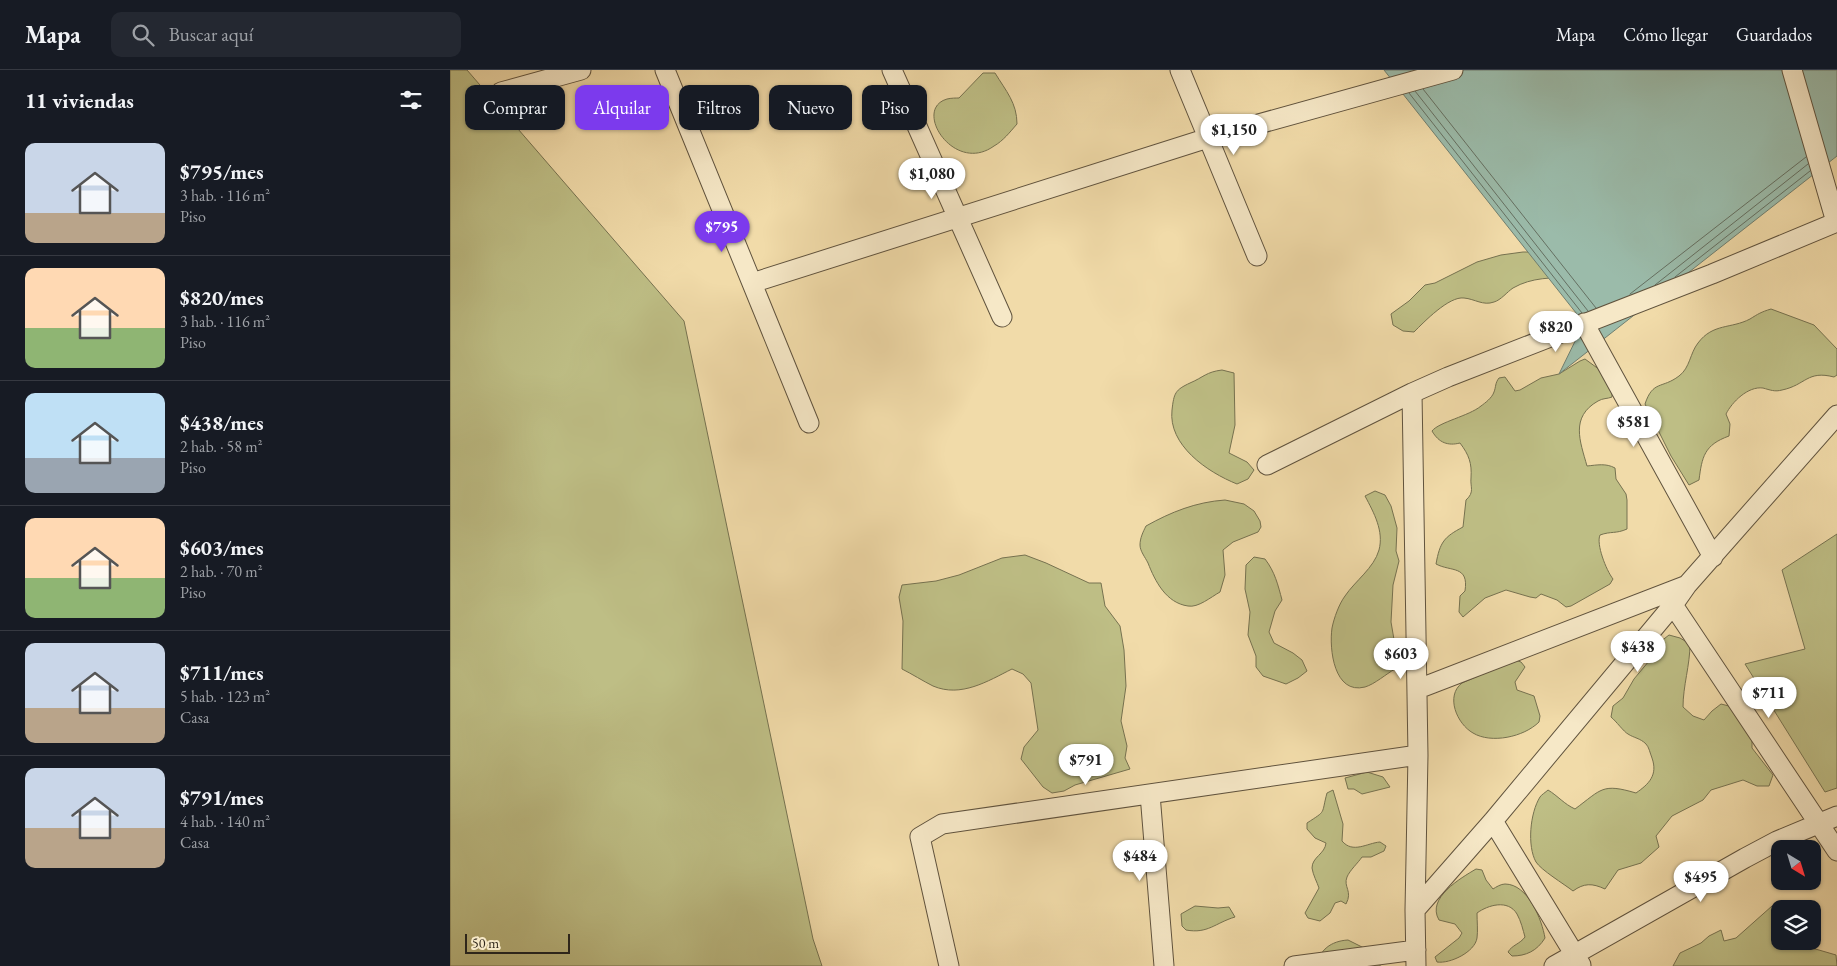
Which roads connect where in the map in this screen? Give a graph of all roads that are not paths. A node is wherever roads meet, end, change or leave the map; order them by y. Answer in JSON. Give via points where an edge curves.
{"nodes":[{"id":1,"x":581,"y":70,"type":"edge"},
{"id":2,"x":665,"y":70,"type":"edge"},
{"id":3,"x":892,"y":70,"type":"edge"},
{"id":4,"x":1180,"y":70,"type":"edge"},
{"id":5,"x":1453,"y":70,"type":"edge"},
{"id":6,"x":1792,"y":70,"type":"edge"},
{"id":7,"x":527,"y":85,"type":"edge"},
{"id":8,"x":1208,"y":138,"type":"junction"},
{"id":9,"x":958,"y":216,"type":"junction"},
{"id":10,"x":1836,"y":222,"type":"edge"},
{"id":11,"x":1258,"y":256,"type":"dead end"},
{"id":12,"x":752,"y":283,"type":"junction"},
{"id":13,"x":1002,"y":317,"type":"dead end"},
{"id":14,"x":1584,"y":323,"type":"junction"},
{"id":15,"x":1412,"y":393,"type":"junction"},
{"id":16,"x":1837,"y":415,"type":"edge"},
{"id":17,"x":809,"y":423,"type":"dead end"},
{"id":18,"x":1268,"y":465,"type":"dead end"},
{"id":19,"x":1713,"y":557,"type":"junction"},
{"id":20,"x":1687,"y":585,"type":"junction"},
{"id":21,"x":1673,"y":605,"type":"junction"},
{"id":22,"x":1418,"y":689,"type":"junction"},
{"id":23,"x":1418,"y":755,"type":"junction"},
{"id":24,"x":1150,"y":794,"type":"junction"},
{"id":25,"x":1837,"y":816,"type":"edge"},
{"id":26,"x":1493,"y":821,"type":"junction"},
{"id":27,"x":1819,"y":823,"type":"junction"},
{"id":28,"x":1837,"y":851,"type":"edge"},
{"id":29,"x":1415,"y":910,"type":"junction"},
{"id":30,"x":1416,"y":958,"type":"edge"},
{"id":31,"x":1578,"y":960,"type":"edge"},
{"id":32,"x":949,"y":966,"type":"edge"},
{"id":33,"x":1164,"y":966,"type":"edge"},
{"id":34,"x":1294,"y":966,"type":"edge"},
{"id":35,"x":1554,"y":966,"type":"edge"}],
"edges":[{"from":1,"to":7,"type":"street"},
{"from":2,"to":12,"type":"street"},
{"from":3,"to":9,"type":"street"},
{"from":4,"to":8,"type":"street"},
{"from":5,"to":8,"type":"street"},
{"from":6,"to":10,"type":"street"},
{"from":8,"to":9,"type":"street"},
{"from":8,"to":11,"type":"street"},
{"from":9,"to":12,"type":"street"},
{"from":9,"to":13,"type":"street"},
{"from":10,"to":14,"type":"street"},
{"from":12,"to":17,"type":"street"},
{"from":14,"to":15,"type":"street"},
{"from":14,"to":19,"type":"street"},
{"from":15,"to":18,"type":"street"},
{"from":15,"to":22,"type":"street"},
{"from":16,"to":19,"type":"street"},
{"from":19,"to":20,"type":"street"},
{"from":20,"to":21,"type":"street"},
{"from":20,"to":22,"type":"street"},
{"from":21,"to":26,"type":"street"},
{"from":21,"to":27,"type":"street"},
{"from":22,"to":23,"type":"street"},
{"from":23,"to":24,"type":"street"},
{"from":23,"to":29,"type":"street"},
{"from":24,"to":32,"type":"street","via":[[942,824],[920,837]]},
{"from":24,"to":33,"type":"street"},
{"from":25,"to":27,"type":"street"},
{"from":26,"to":29,"type":"street"},
{"from":26,"to":31,"type":"street"},
{"from":27,"to":28,"type":"street"},
{"from":27,"to":31,"type":"street","via":[[1745,858]]},
{"from":29,"to":30,"type":"street"},
{"from":30,"to":34,"type":"street"},
{"from":31,"to":35,"type":"street"}]}
